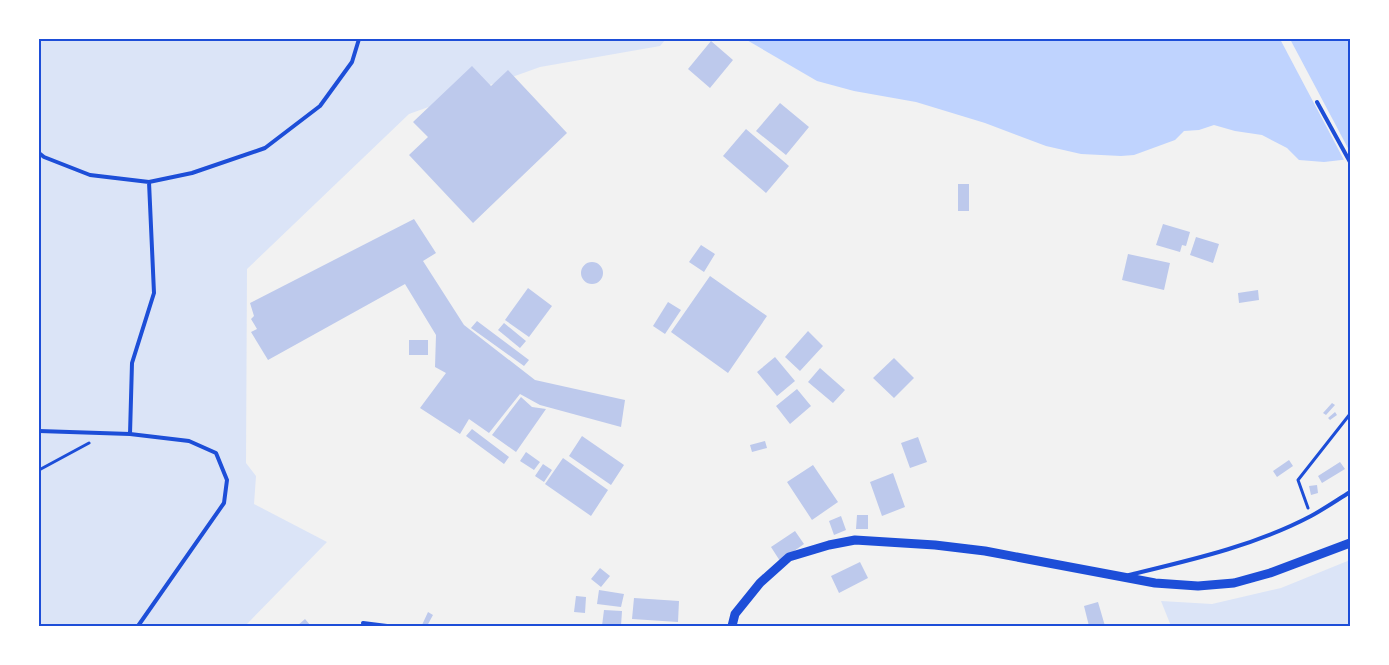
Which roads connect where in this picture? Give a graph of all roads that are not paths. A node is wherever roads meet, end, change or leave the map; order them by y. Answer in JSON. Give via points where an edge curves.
{"nodes":[{"id":1,"x":359,"y":39,"type":"edge"},
{"id":2,"x":1317,"y":102,"type":"dead end"},
{"id":3,"x":39,"y":153,"type":"edge"},
{"id":4,"x":1350,"y":162,"type":"edge"},
{"id":5,"x":149,"y":182,"type":"junction"},
{"id":6,"x":39,"y":431,"type":"edge"},
{"id":7,"x":130,"y":434,"type":"junction"},
{"id":8,"x":1350,"y":492,"type":"edge"},
{"id":9,"x":1350,"y":543,"type":"edge"},
{"id":10,"x":1122,"y":577,"type":"junction"},
{"id":11,"x":363,"y":623,"type":"dead end"},
{"id":12,"x":138,"y":626,"type":"edge"},
{"id":13,"x":387,"y":626,"type":"edge"},
{"id":14,"x":732,"y":626,"type":"edge"}],
"edges":[{"from":1,"to":5,"type":"lane","via":[[352,62],[320,106],[265,148],[192,173]]},
{"from":2,"to":4,"type":"lane"},
{"from":3,"to":5,"type":"lane","via":[[90,175]]},
{"from":5,"to":7,"type":"lane","via":[[154,293],[132,363]]},
{"from":6,"to":7,"type":"lane"},
{"from":7,"to":12,"type":"lane","via":[[189,441],[216,453],[227,480],[224,503]]},
{"from":8,"to":10,"type":"lane","via":[[1310,516],[1268,535],[1229,549]]},
{"from":9,"to":10,"type":"street","via":[[1234,584],[1198,586]]},
{"from":10,"to":14,"type":"street","via":[[935,544],[856,540],[789,557],[760,583],[735,614]]},
{"from":11,"to":13,"type":"lane"}]}
